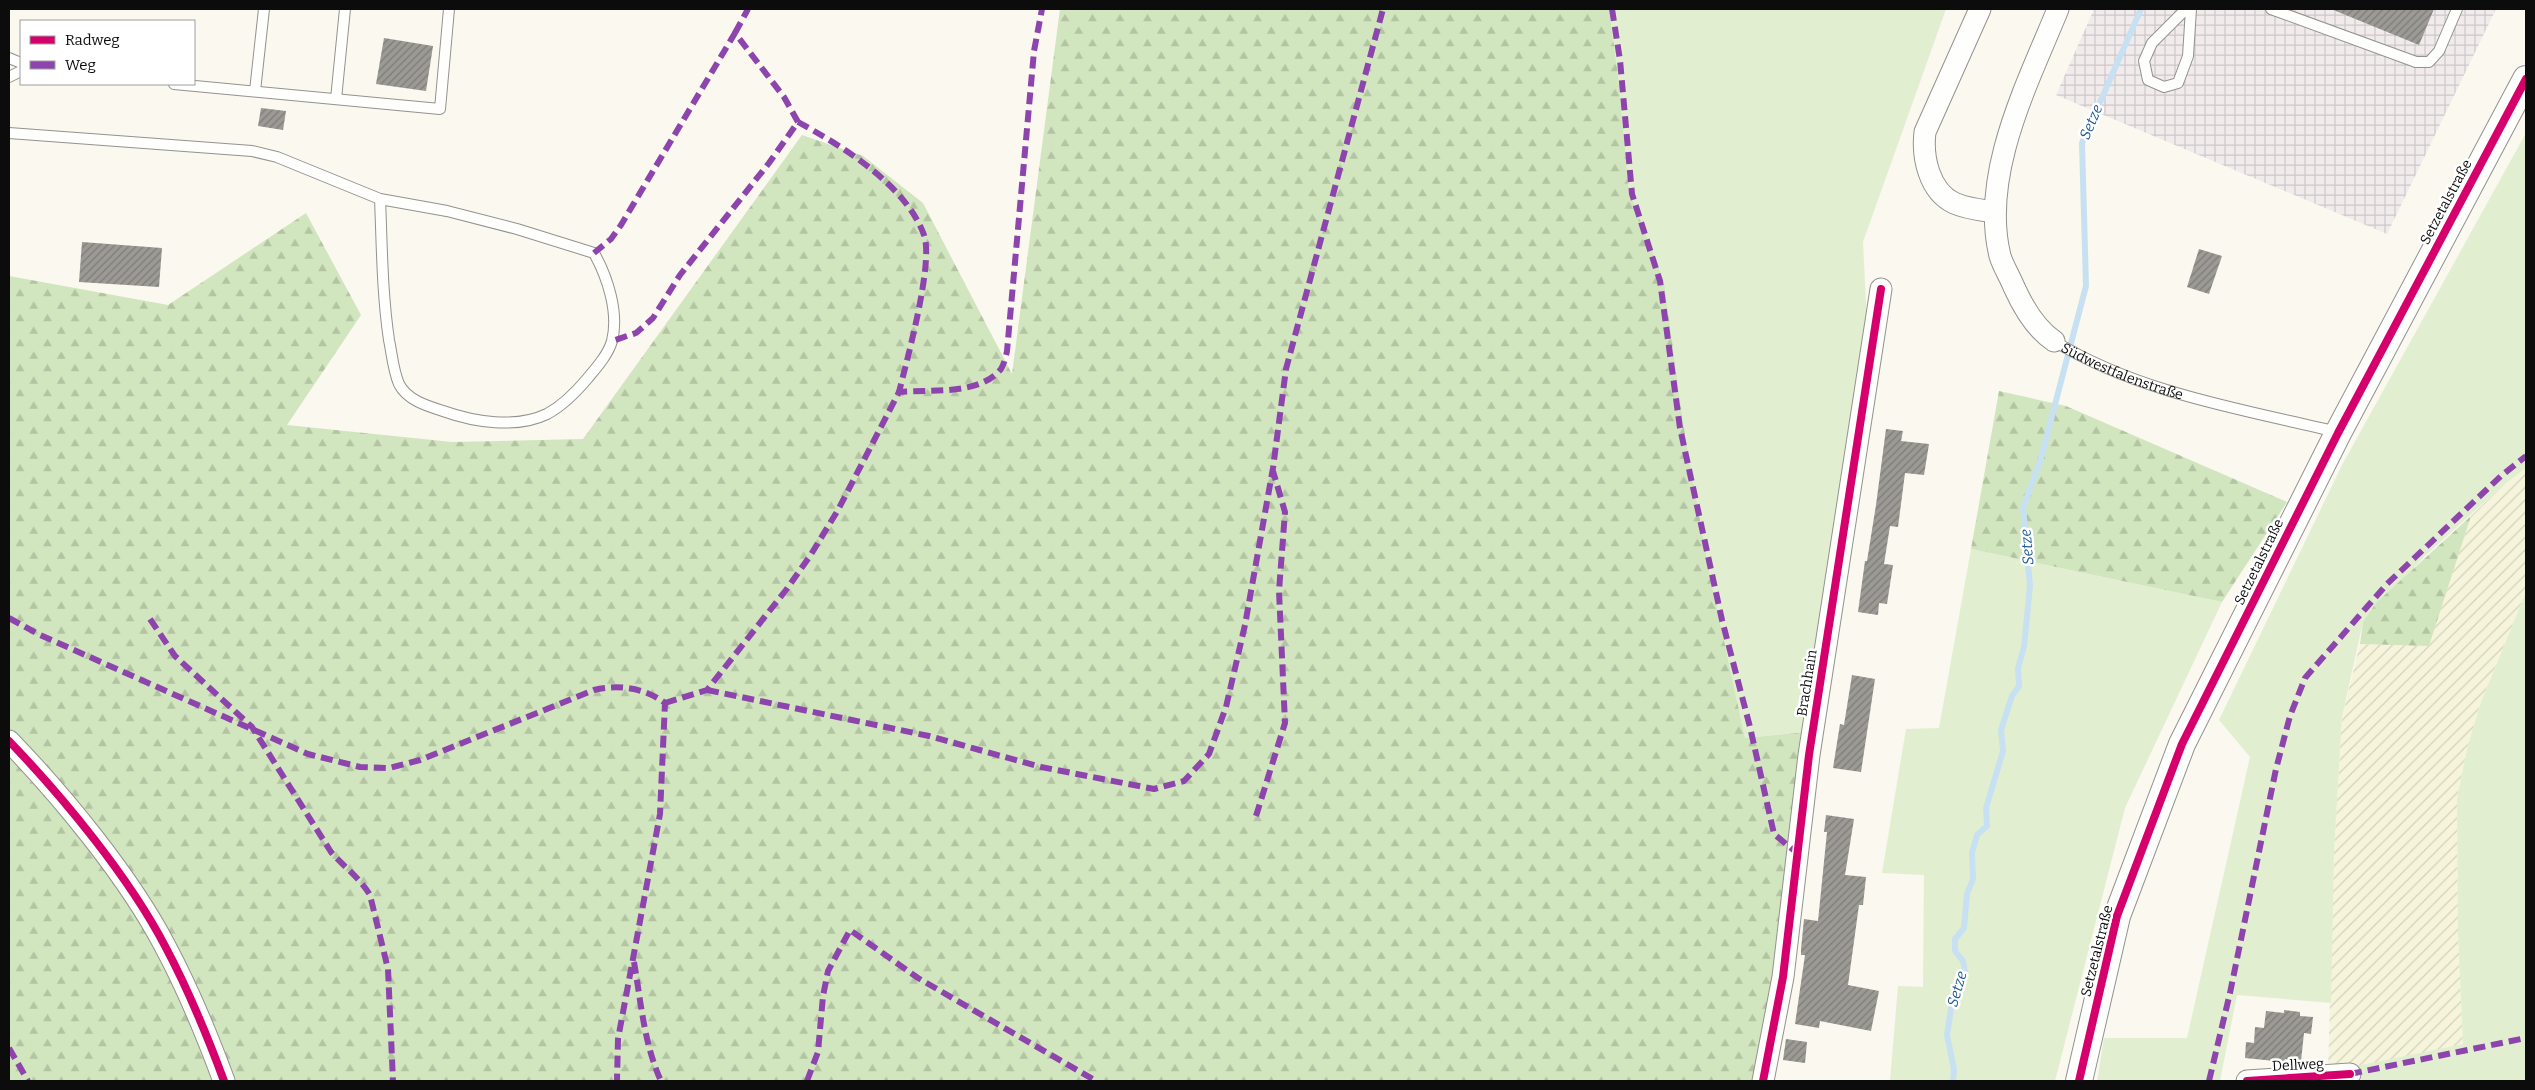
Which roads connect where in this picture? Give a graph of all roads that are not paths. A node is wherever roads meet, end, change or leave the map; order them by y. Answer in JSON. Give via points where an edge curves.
{"nodes":[{"id":1,"x":264,"y":9,"type":"edge"},
{"id":2,"x":344,"y":9,"type":"edge"},
{"id":3,"x":449,"y":9,"type":"edge"},
{"id":4,"x":1980,"y":9,"type":"edge"},
{"id":5,"x":2058,"y":9,"type":"edge"},
{"id":6,"x":2186,"y":9,"type":"edge"},
{"id":7,"x":2191,"y":9,"type":"edge"},
{"id":8,"x":2271,"y":9,"type":"edge"},
{"id":9,"x":2457,"y":9,"type":"edge"},
{"id":10,"x":20,"y":71,"type":"edge"},
{"id":11,"x":9,"y":77,"type":"edge"},
{"id":12,"x":2526,"y":79,"type":"edge"},
{"id":13,"x":186,"y":85,"type":"edge"},
{"id":14,"x":255,"y":91,"type":"junction"},
{"id":15,"x":336,"y":99,"type":"junction"},
{"id":16,"x":9,"y":133,"type":"edge"},
{"id":17,"x":380,"y":200,"type":"junction"},
{"id":18,"x":1995,"y":212,"type":"junction"},
{"id":19,"x":1881,"y":290,"type":"dead end"},
{"id":20,"x":2054,"y":341,"type":"joint"},
{"id":21,"x":2338,"y":433,"type":"junction"},
{"id":22,"x":9,"y":742,"type":"edge"},
{"id":23,"x":2350,"y":1074,"type":"dead end"},
{"id":24,"x":224,"y":1081,"type":"edge"},
{"id":25,"x":1763,"y":1081,"type":"edge"},
{"id":26,"x":2079,"y":1081,"type":"edge"},
{"id":27,"x":2247,"y":1081,"type":"edge"}],
"edges":[{"from":1,"to":14,"type":"lane"},
{"from":2,"to":15,"type":"lane"},
{"from":3,"to":15,"type":"lane","via":[[440,109]]},
{"from":4,"to":18,"type":"street","via":[[1925,132],[1922,150],[1934,184],[1952,202]]},
{"from":5,"to":18,"type":"street","name":"Südwestfalenstraße","via":[[2023,94],[2001,162]]},
{"from":6,"to":7,"type":"lane","via":[[2152,43],[2144,62],[2148,80],[2164,87],[2178,83],[2188,56]]},
{"from":8,"to":9,"type":"lane","via":[[2416,62],[2430,62],[2439,51]]},
{"from":10,"to":11,"type":"lane"},
{"from":12,"to":21,"type":"street","name":"Setzetalstraße"},
{"from":13,"to":14,"type":"lane"},
{"from":14,"to":15,"type":"lane"},
{"from":16,"to":17,"type":"lane","via":[[252,151],[277,157]]},
{"from":17,"to":17,"type":"lane","via":[[447,211],[594,253],[603,269],[613,315],[612,341],[601,362],[581,387],[546,414],[509,422],[466,418],[410,397],[394,370],[384,304]]},
{"from":18,"to":20,"type":"street","name":"Südwestfalenstraße","via":[[2004,266],[2025,309]]},
{"from":19,"to":25,"type":"street","name":"Brachhain","via":[[1809,755],[1783,977]]},
{"from":20,"to":21,"type":"lane","name":"Südwestfalenstraße","via":[[2079,356],[2155,388]]},
{"from":21,"to":26,"type":"street","name":"Setzetalstraße","via":[[2182,744],[2117,916]]},
{"from":22,"to":24,"type":"street","via":[[83,826],[165,944],[203,1024]]},
{"from":23,"to":27,"type":"street","name":"Dellweg"}]}
